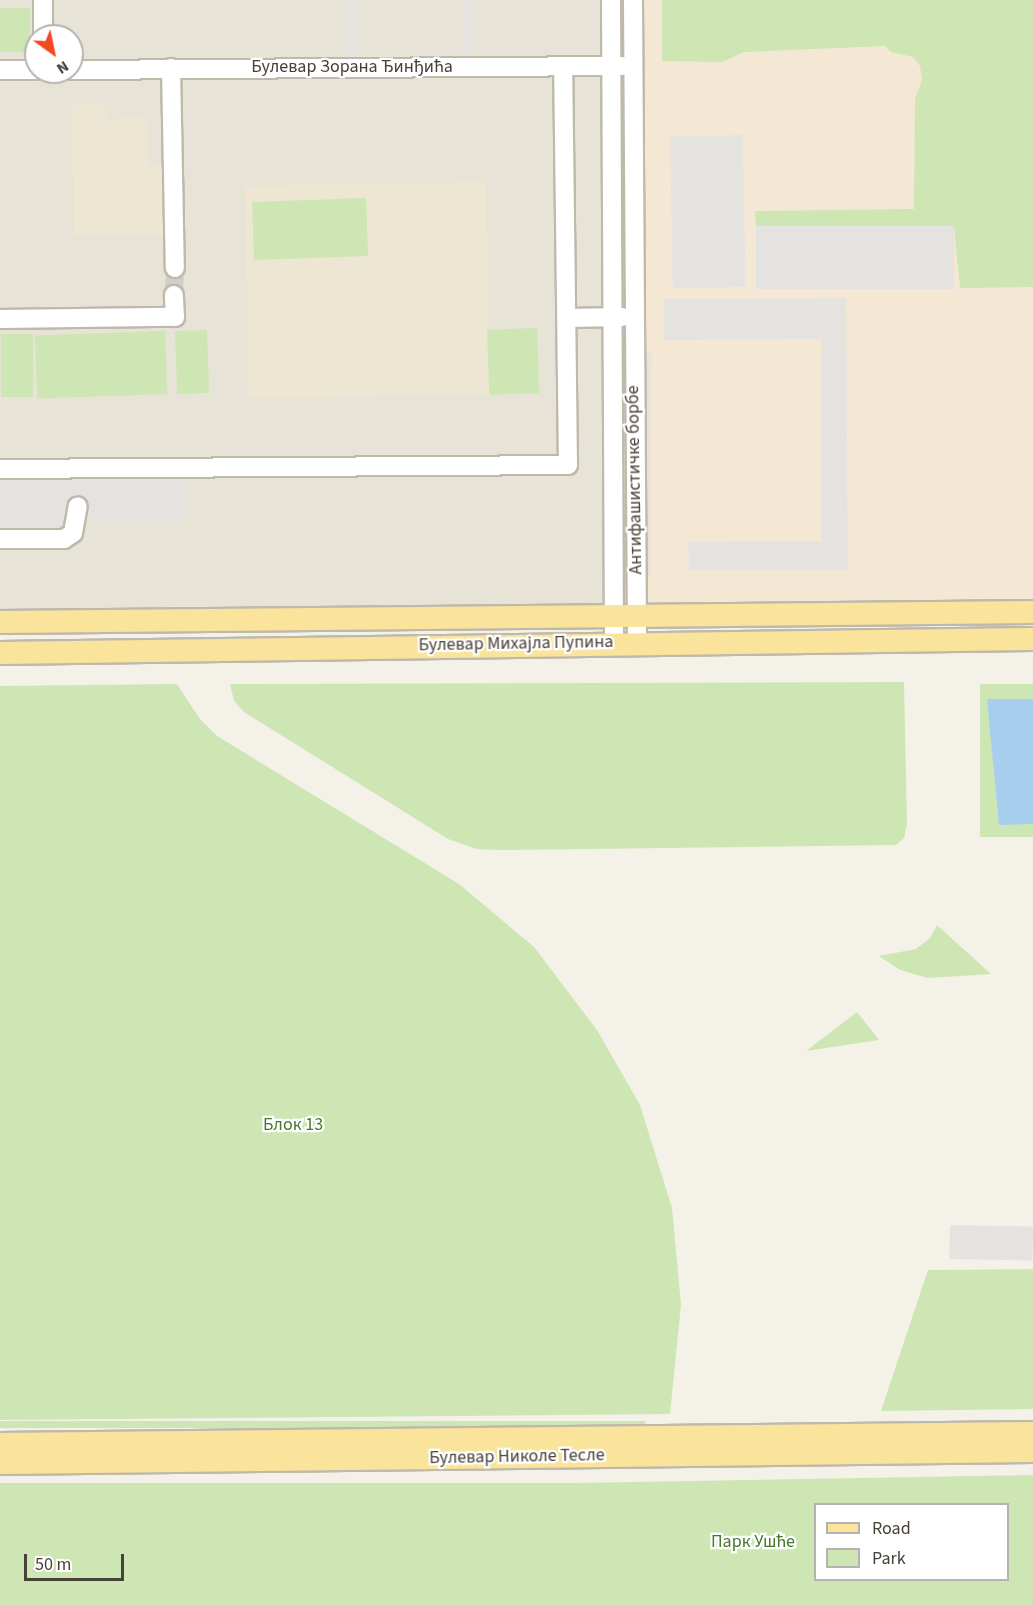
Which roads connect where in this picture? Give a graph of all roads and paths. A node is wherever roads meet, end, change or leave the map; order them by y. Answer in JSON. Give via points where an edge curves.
{"nodes":[{"id":1,"x":43,"y":0,"type":"edge"},
{"id":2,"x":610,"y":0,"type":"edge"},
{"id":3,"x":633,"y":0,"type":"edge"},
{"id":4,"x":42,"y":24,"type":"edge"},
{"id":5,"x":563,"y":66,"type":"junction"},
{"id":6,"x":611,"y":66,"type":"junction"},
{"id":7,"x":633,"y":66,"type":"junction"},
{"id":8,"x":171,"y":68,"type":"junction"},
{"id":9,"x":0,"y":70,"type":"edge"},
{"id":10,"x":24,"y":70,"type":"edge"},
{"id":11,"x":84,"y":70,"type":"edge"},
{"id":12,"x":175,"y":268,"type":"tunnel mouth"},
{"id":13,"x":174,"y":295,"type":"tunnel mouth"},
{"id":14,"x":634,"y":316,"type":"junction"},
{"id":15,"x":611,"y":317,"type":"junction"},
{"id":16,"x":567,"y":318,"type":"junction"},
{"id":17,"x":0,"y":320,"type":"edge"},
{"id":18,"x":0,"y":469,"type":"edge"},
{"id":19,"x":78,"y":506,"type":"dead end"},
{"id":20,"x":0,"y":539,"type":"edge"},
{"id":21,"x":1022,"y":612,"type":"edge"},
{"id":22,"x":614,"y":617,"type":"junction"},
{"id":23,"x":636,"y":617,"type":"junction"},
{"id":24,"x":211,"y":619,"type":"junction"},
{"id":25,"x":0,"y":622,"type":"edge"},
{"id":26,"x":1023,"y":639,"type":"edge"},
{"id":27,"x":614,"y":642,"type":"junction"},
{"id":28,"x":637,"y":643,"type":"junction"},
{"id":29,"x":211,"y":650,"type":"junction"},
{"id":30,"x":0,"y":653,"type":"edge"},
{"id":31,"x":1033,"y":1433,"type":"edge"},
{"id":32,"x":0,"y":1444,"type":"edge"},
{"id":33,"x":1033,"y":1451,"type":"edge"},
{"id":34,"x":0,"y":1463,"type":"edge"}],
"edges":[{"from":1,"to":4,"type":"street"},
{"from":2,"to":6,"type":"street","name":"Антифашистичке борбе"},
{"from":3,"to":7,"type":"street","name":"Антифашистичке борбе"},
{"from":5,"to":6,"type":"street","name":"Булевар Зорана Ђинђића"},
{"from":5,"to":8,"type":"street","name":"Булевар Зорана Ђинђића"},
{"from":5,"to":16,"type":"street"},
{"from":6,"to":7,"type":"street","name":"Булевар Зорана Ђинђића"},
{"from":6,"to":15,"type":"street","name":"Антифашистичке борбе"},
{"from":7,"to":14,"type":"street","name":"Антифашистичке борбе"},
{"from":8,"to":11,"type":"street","name":"Булевар Зорана Ђинђића"},
{"from":8,"to":12,"type":"street"},
{"from":9,"to":10,"type":"street"},
{"from":13,"to":17,"type":"street","via":[[175,317]]},
{"from":14,"to":15,"type":"street"},
{"from":14,"to":23,"type":"street","name":"Антифашистичке борбе"},
{"from":15,"to":16,"type":"street"},
{"from":15,"to":22,"type":"street","name":"Антифашистичке борбе"},
{"from":16,"to":18,"type":"street","via":[[568,465]]},
{"from":19,"to":20,"type":"street","via":[[73,534],[64,539]]},
{"from":21,"to":23,"type":"main road","name":"Булевар Михајла Пупина"},
{"from":21,"to":26,"type":"main road"},
{"from":22,"to":23,"type":"main road","name":"Булевар Михајла Пупина"},
{"from":22,"to":24,"type":"main road","name":"Булевар Михајла Пупина"},
{"from":22,"to":27,"type":"street","name":"Антифашистичке борбе"},
{"from":23,"to":28,"type":"street","name":"Антифашистичке борбе"},
{"from":24,"to":25,"type":"main road","name":"Булевар Михајла Пупина"},
{"from":24,"to":29,"type":"main road"},
{"from":26,"to":28,"type":"main road","name":"Булевар Михајла Пупина"},
{"from":27,"to":28,"type":"main road","name":"Булевар Михајла Пупина"},
{"from":27,"to":29,"type":"main road","name":"Булевар Михајла Пупина"},
{"from":29,"to":30,"type":"main road","name":"Булевар Михајла Пупина"},
{"from":31,"to":32,"type":"main road","name":"Булевар Николе Тесле"},
{"from":33,"to":34,"type":"main road","name":"Булевар Николе Тесле"}]}
